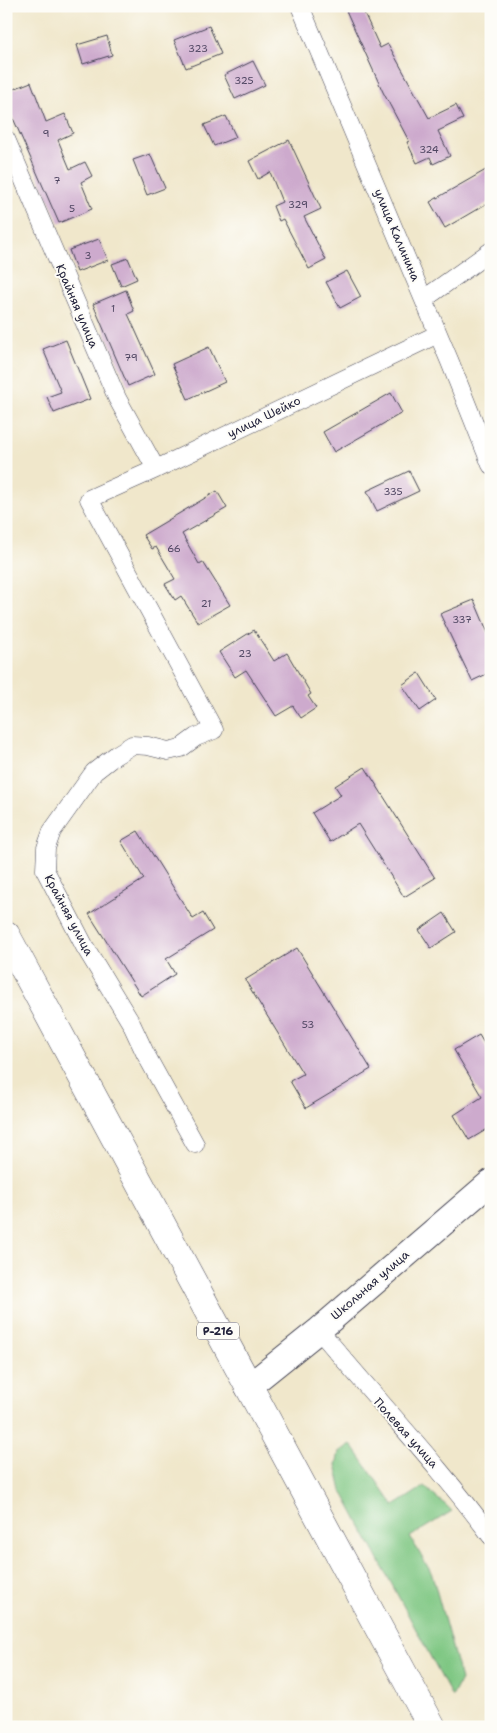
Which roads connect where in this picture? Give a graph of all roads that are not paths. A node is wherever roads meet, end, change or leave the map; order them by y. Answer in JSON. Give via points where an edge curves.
{"nodes":[{"id":1,"x":300,"y":6,"type":"edge"},
{"id":2,"x":6,"y":139,"type":"edge"},
{"id":3,"x":491,"y":250,"type":"edge"},
{"id":4,"x":424,"y":298,"type":"junction"},
{"id":5,"x":438,"y":334,"type":"junction"},
{"id":6,"x":491,"y":465,"type":"edge"},
{"id":7,"x":156,"y":469,"type":"junction"},
{"id":8,"x":89,"y":499,"type":"joint"},
{"id":9,"x":6,"y":935,"type":"edge"},
{"id":10,"x":195,"y":1144,"type":"dead end"},
{"id":11,"x":491,"y":1182,"type":"edge"},
{"id":12,"x":319,"y":1330,"type":"junction"},
{"id":13,"x":248,"y":1387,"type":"junction"},
{"id":14,"x":491,"y":1536,"type":"edge"},
{"id":15,"x":432,"y":1727,"type":"edge"}],
"edges":[{"from":1,"to":4,"type":"street","name":"улица Калинина"},
{"from":2,"to":7,"type":"street","name":"Крайняя улица","via":[[117,398]]},
{"from":3,"to":4,"type":"street"},
{"from":4,"to":5,"type":"street","name":"улица Калинина"},
{"from":5,"to":6,"type":"street","name":"улица Калинина"},
{"from":5,"to":7,"type":"street","name":"улица Шейко"},
{"from":7,"to":8,"type":"street","name":"улица Шейко"},
{"from":8,"to":10,"type":"street","name":"Крайняя улица","via":[[214,730],[181,748],[168,751],[132,745],[94,772],[52,831],[46,848],[45,870],[132,1023],[144,1054]]},
{"from":9,"to":13,"type":"highway","number":"Р-216"},
{"from":11,"to":12,"type":"street","name":"Школьная улица"},
{"from":12,"to":13,"type":"street","name":"Школьная улица"},
{"from":12,"to":14,"type":"street","name":"Полевая улица","via":[[378,1402],[457,1489]]},
{"from":13,"to":15,"type":"highway","number":"Р-216"}]}
